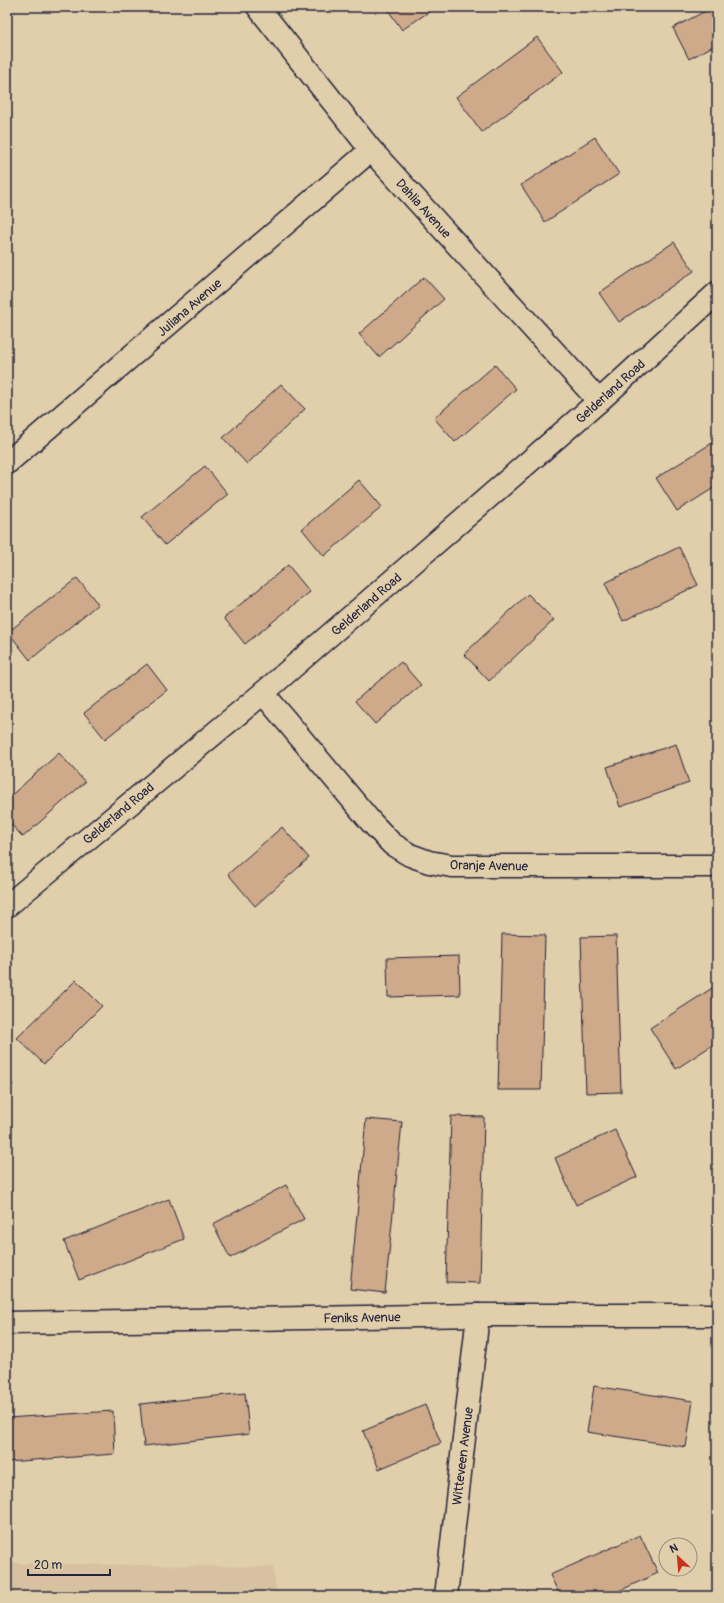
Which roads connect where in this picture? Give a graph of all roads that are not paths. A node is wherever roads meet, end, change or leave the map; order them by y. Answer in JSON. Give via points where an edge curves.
{"nodes":[{"id":1,"x":258,"y":7,"type":"edge"},
{"id":2,"x":372,"y":150,"type":"junction"},
{"id":3,"x":717,"y":293,"type":"edge"},
{"id":4,"x":599,"y":401,"type":"junction"},
{"id":5,"x":7,"y":463,"type":"edge"},
{"id":6,"x":263,"y":693,"type":"junction"},
{"id":7,"x":717,"y":866,"type":"edge"},
{"id":8,"x":7,"y":906,"type":"edge"},
{"id":9,"x":478,"y":1315,"type":"junction"},
{"id":10,"x":717,"y":1315,"type":"edge"},
{"id":11,"x":7,"y":1323,"type":"edge"},
{"id":12,"x":446,"y":1596,"type":"edge"}],
"edges":[{"from":1,"to":2,"type":"street","name":"Dahlia Avenue"},
{"from":2,"to":4,"type":"street","name":"Dahlia Avenue"},
{"from":2,"to":5,"type":"street","name":"Juliana Avenue"},
{"from":3,"to":4,"type":"street","name":"Gelderland Road"},
{"from":4,"to":6,"type":"street","name":"Gelderland Road"},
{"from":6,"to":7,"type":"street","name":"Oranje Avenue","via":[[371,822],[392,844],[410,855],[452,866]]},
{"from":6,"to":8,"type":"street","name":"Gelderland Road"},
{"from":9,"to":10,"type":"street","name":"Feniks Avenue"},
{"from":9,"to":11,"type":"street","name":"Feniks Avenue"},
{"from":9,"to":12,"type":"street","name":"Witteveen Avenue"}]}
